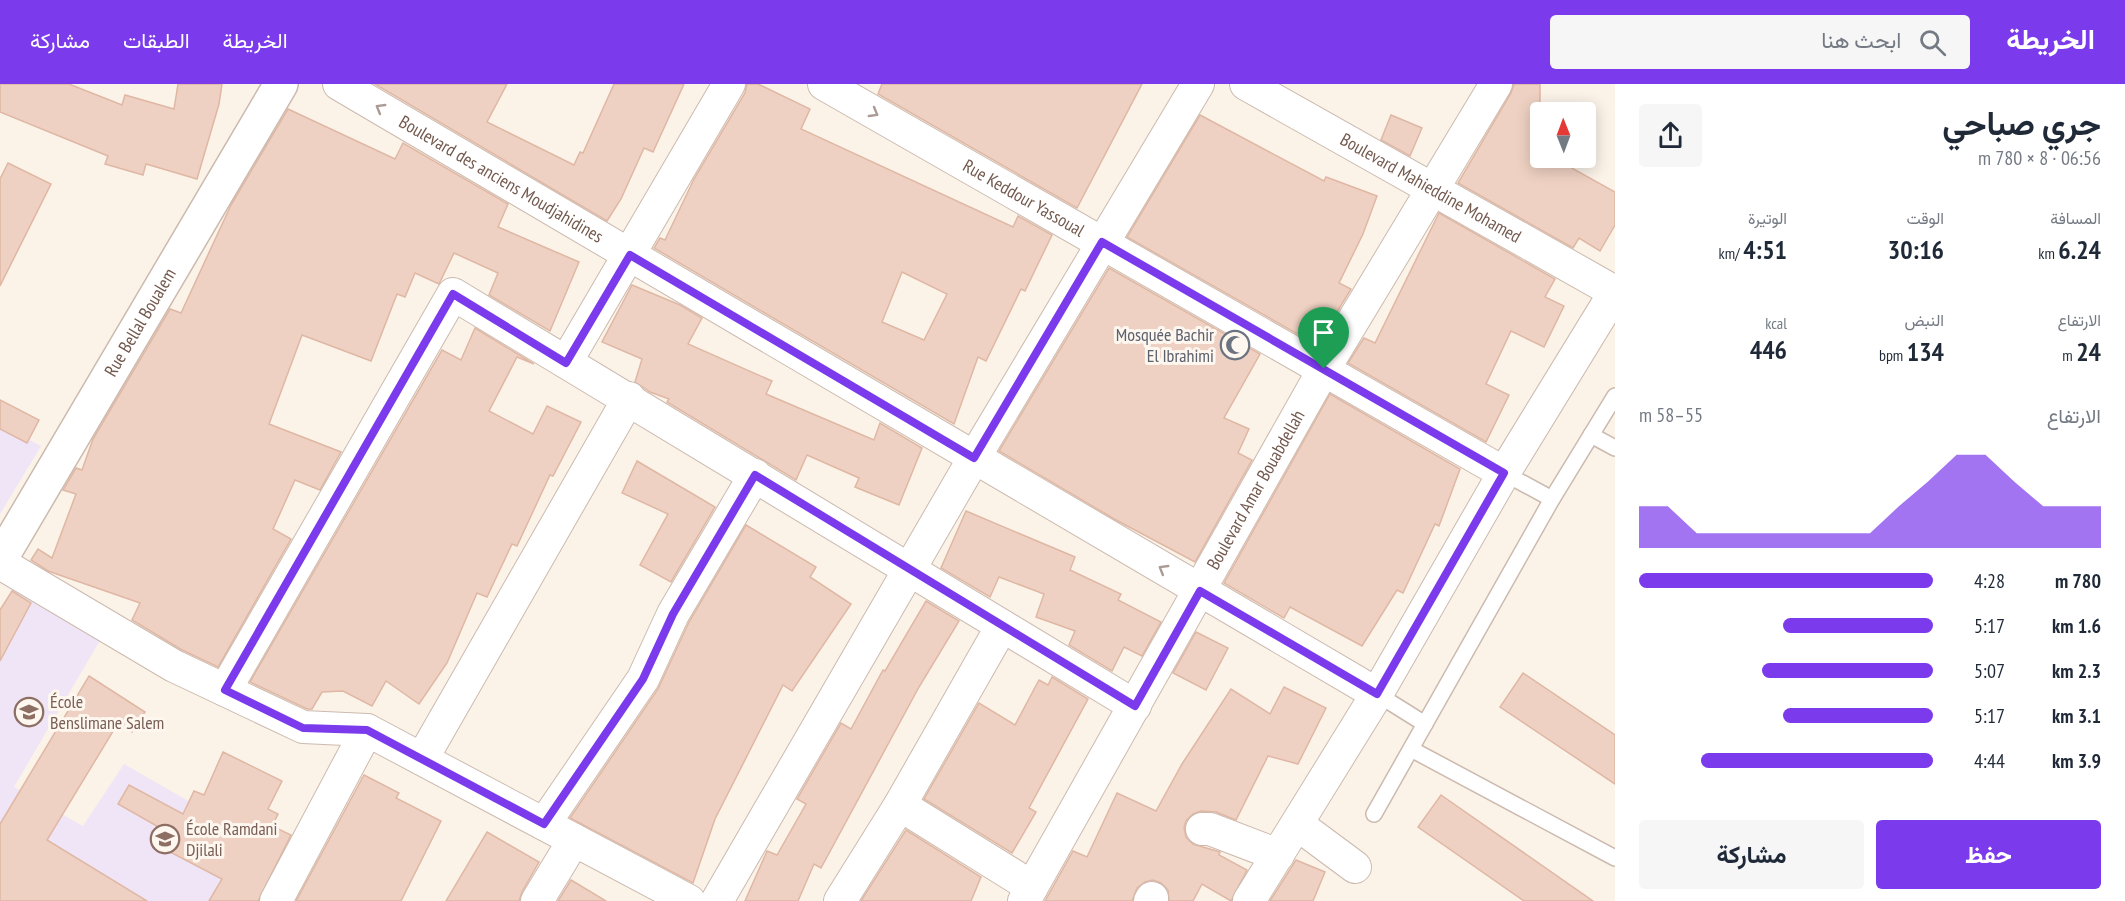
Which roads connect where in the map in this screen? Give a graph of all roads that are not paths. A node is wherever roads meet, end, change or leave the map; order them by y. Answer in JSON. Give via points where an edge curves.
{"nodes":[{"id":1,"x":281,"y":84,"type":"edge"},
{"id":2,"x":339,"y":84,"type":"edge"},
{"id":3,"x":729,"y":84,"type":"edge"},
{"id":4,"x":824,"y":84,"type":"edge"},
{"id":5,"x":1198,"y":84,"type":"edge"},
{"id":6,"x":1246,"y":84,"type":"edge"},
{"id":7,"x":1497,"y":84,"type":"edge"},
{"id":8,"x":1433,"y":192,"type":"junction"},
{"id":9,"x":1102,"y":242,"type":"junction"},
{"id":10,"x":630,"y":255,"type":"junction"},
{"id":11,"x":1615,"y":292,"type":"edge"},
{"id":12,"x":566,"y":363,"type":"junction"},
{"id":13,"x":1324,"y":369,"type":"junction"},
{"id":14,"x":1615,"y":396,"type":"edge"},
{"id":15,"x":628,"y":398,"type":"junction"},
{"id":16,"x":1591,"y":435,"type":"junction"},
{"id":17,"x":1615,"y":448,"type":"edge"},
{"id":18,"x":974,"y":458,"type":"junction"},
{"id":19,"x":1504,"y":473,"type":"junction"},
{"id":20,"x":755,"y":475,"type":"junction"},
{"id":21,"x":1552,"y":499,"type":"junction"},
{"id":22,"x":0,"y":561,"type":"edge"},
{"id":23,"x":910,"y":569,"type":"junction"},
{"id":24,"x":1200,"y":591,"type":"junction"},
{"id":25,"x":1002,"y":626,"type":"junction"},
{"id":26,"x":225,"y":690,"type":"junction"},
{"id":27,"x":1377,"y":694,"type":"junction"},
{"id":28,"x":1135,"y":706,"type":"junction"},
{"id":29,"x":1425,"y":724,"type":"junction"},
{"id":30,"x":367,"y":730,"type":"junction"},
{"id":31,"x":1411,"y":749,"type":"junction"},
{"id":32,"x":422,"y":759,"type":"junction"},
{"id":33,"x":900,"y":805,"type":"junction"},
{"id":34,"x":1374,"y":814,"type":"dead end"},
{"id":35,"x":544,"y":824,"type":"junction"},
{"id":36,"x":1297,"y":824,"type":"junction"},
{"id":37,"x":1202,"y":829,"type":"dead end"},
{"id":38,"x":574,"y":840,"type":"junction"},
{"id":39,"x":1278,"y":855,"type":"junction"},
{"id":40,"x":1615,"y":858,"type":"edge"},
{"id":41,"x":1355,"y":867,"type":"dead end"},
{"id":42,"x":1028,"y":894,"type":"edge"},
{"id":43,"x":284,"y":898,"type":"edge"},
{"id":44,"x":537,"y":901,"type":"edge"},
{"id":45,"x":689,"y":901,"type":"edge"},
{"id":46,"x":717,"y":901,"type":"edge"},
{"id":47,"x":840,"y":901,"type":"edge"},
{"id":48,"x":1249,"y":901,"type":"edge"}],
"edges":[{"from":1,"to":22,"type":"street","name":"Rue Bellal Boualem"},
{"from":10,"to":2,"type":"street","name":"Boulevard des anciens Moudjahidines","one_way":true},
{"from":3,"to":10,"type":"street"},
{"from":4,"to":9,"type":"street","name":"Rue Keddour Yassoual","one_way":true},
{"from":5,"to":9,"type":"street"},
{"from":6,"to":8,"type":"street","name":"Boulevard Mahieddine Mohamed"},
{"from":7,"to":8,"type":"street","name":"Boulevard Amar Bouabdellah"},
{"from":8,"to":11,"type":"street","name":"Boulevard Mahieddine Mohamed"},
{"from":8,"to":13,"type":"street","name":"Boulevard Amar Bouabdellah"},
{"from":9,"to":13,"type":"street","name":"Rue Keddour Yassoual"},
{"from":9,"to":18,"type":"street"},
{"from":10,"to":12,"type":"street"},
{"from":10,"to":18,"type":"street","name":"Boulevard des anciens Moudjahidines"},
{"from":11,"to":19,"type":"street"},
{"from":12,"to":15,"type":"street"},
{"from":12,"to":26,"type":"street","via":[[453,294]]},
{"from":13,"to":19,"type":"street","name":"Rue Keddour Yassoual"},
{"from":13,"to":24,"type":"street","name":"Boulevard Amar Bouabdellah"},
{"from":14,"to":16,"type":"lane"},
{"from":15,"to":20,"type":"street"},
{"from":15,"to":32,"type":"street"},
{"from":16,"to":17,"type":"lane"},
{"from":16,"to":21,"type":"lane"},
{"from":18,"to":23,"type":"street"},
{"from":24,"to":18,"type":"street","name":"Boulevard des anciens Moudjahidines","one_way":true},
{"from":19,"to":21,"type":"lane"},
{"from":19,"to":27,"type":"street"},
{"from":20,"to":23,"type":"street"},
{"from":20,"to":35,"type":"street","via":[[673,614],[643,679]]},
{"from":21,"to":29,"type":"lane"},
{"from":22,"to":26,"type":"street","via":[[174,666]]},
{"from":23,"to":25,"type":"street"},
{"from":23,"to":46,"type":"street"},
{"from":24,"to":27,"type":"street","name":"Boulevard des anciens Moudjahidines"},
{"from":24,"to":28,"type":"street","name":"Boulevard Amar Bouabdellah"},
{"from":25,"to":28,"type":"street"},
{"from":25,"to":33,"type":"street"},
{"from":26,"to":30,"type":"street","via":[[303,728]]},
{"from":27,"to":29,"type":"lane"},
{"from":27,"to":36,"type":"street"},
{"from":28,"to":42,"type":"street","name":"Boulevard Amar Bouabdellah"},
{"from":29,"to":31,"type":"lane"},
{"from":30,"to":32,"type":"street"},
{"from":30,"to":43,"type":"street"},
{"from":31,"to":34,"type":"lane"},
{"from":31,"to":40,"type":"lane"},
{"from":32,"to":35,"type":"street"},
{"from":33,"to":42,"type":"street"},
{"from":33,"to":47,"type":"street"},
{"from":35,"to":38,"type":"street"},
{"from":36,"to":39,"type":"street"},
{"from":36,"to":41,"type":"street"},
{"from":37,"to":39,"type":"street"},
{"from":38,"to":44,"type":"street"},
{"from":38,"to":45,"type":"street"},
{"from":39,"to":48,"type":"street"}]}
